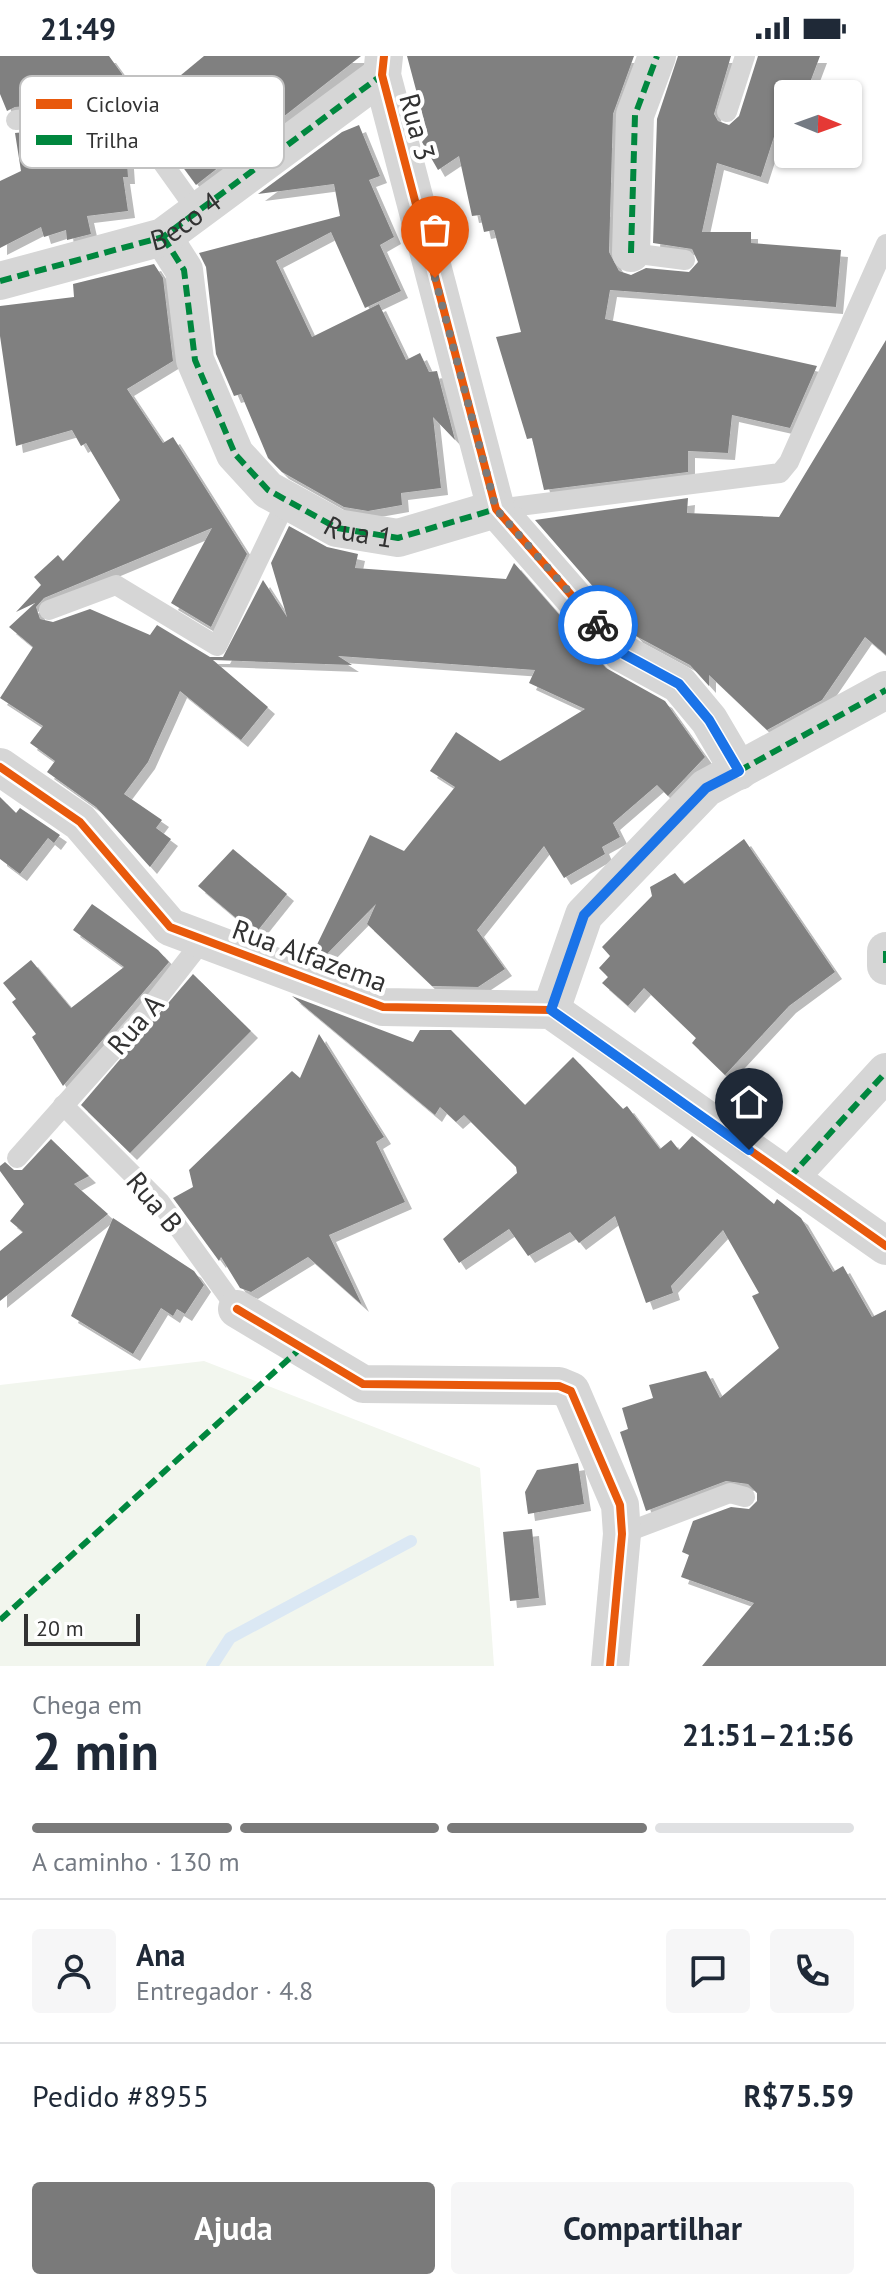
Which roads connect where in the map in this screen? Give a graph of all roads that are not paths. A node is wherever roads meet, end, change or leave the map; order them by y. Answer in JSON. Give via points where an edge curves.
{"nodes":[{"id":1,"x":657,"y":56,"type":"edge"},
{"id":2,"x":745,"y":56,"type":"edge"},
{"id":3,"x":383,"y":66,"type":"edge"},
{"id":4,"x":727,"y":112,"type":"dead end"},
{"id":5,"x":16,"y":120,"type":"dead end"},
{"id":6,"x":20,"y":120,"type":"edge"},
{"id":7,"x":284,"y":143,"type":"edge"},
{"id":8,"x":166,"y":168,"type":"edge"},
{"id":9,"x":252,"y":168,"type":"edge"},
{"id":10,"x":197,"y":211,"type":"junction"},
{"id":11,"x":163,"y":237,"type":"junction"},
{"id":12,"x":886,"y":244,"type":"edge"},
{"id":13,"x":631,"y":253,"type":"joint"},
{"id":14,"x":685,"y":260,"type":"dead end"},
{"id":15,"x":0,"y":281,"type":"edge"},
{"id":16,"x":286,"y":502,"type":"junction"},
{"id":17,"x":496,"y":509,"type":"junction"},
{"id":18,"x":49,"y":610,"type":"dead end"},
{"id":19,"x":886,"y":690,"type":"edge"},
{"id":20,"x":0,"y":767,"type":"edge"},
{"id":21,"x":739,"y":771,"type":"junction"},
{"id":22,"x":203,"y":940,"type":"junction"},
{"id":23,"x":886,"y":951,"type":"edge"},
{"id":24,"x":886,"y":966,"type":"edge"},
{"id":25,"x":551,"y":1010,"type":"junction"},
{"id":26,"x":886,"y":1072,"type":"edge"},
{"id":27,"x":63,"y":1105,"type":"junction"},
{"id":28,"x":17,"y":1158,"type":"dead end"},
{"id":29,"x":789,"y":1178,"type":"junction"},
{"id":30,"x":886,"y":1246,"type":"edge"},
{"id":31,"x":237,"y":1309,"type":"joint"},
{"id":32,"x":745,"y":1497,"type":"dead end"},
{"id":33,"x":622,"y":1534,"type":"junction"},
{"id":34,"x":610,"y":1666,"type":"edge"}],
"edges":[{"from":1,"to":13,"type":"street","via":[[635,115]]},
{"from":2,"to":4,"type":"lane"},
{"from":3,"to":7,"type":"street","name":"Beco 4"},
{"from":3,"to":17,"type":"street","name":"Rua 3"},
{"from":5,"to":6,"type":"lane"},
{"from":8,"to":10,"type":"lane"},
{"from":9,"to":10,"type":"street","name":"Beco 4"},
{"from":10,"to":11,"type":"street","name":"Beco 4"},
{"from":11,"to":15,"type":"street","name":"Beco 4"},
{"from":11,"to":16,"type":"street","name":"Rua 1","via":[[184,270],[195,360],[235,454]]},
{"from":12,"to":17,"type":"lane","name":"Rua 1","via":[[780,473]]},
{"from":13,"to":14,"type":"lane"},
{"from":16,"to":17,"type":"street","name":"Rua 1","via":[[337,528],[398,538]]},
{"from":16,"to":18,"type":"lane","via":[[217,646],[116,585]]},
{"from":17,"to":21,"type":"street","name":"Rua 3","via":[[622,653],[679,684],[709,720]]},
{"from":19,"to":21,"type":"street"},
{"from":20,"to":22,"type":"street","name":"Rua Alfazema","via":[[80,822],[170,927]]},
{"from":21,"to":25,"type":"street","via":[[706,788],[584,915]]},
{"from":22,"to":25,"type":"street","name":"Rua Alfazema","via":[[383,1007]]},
{"from":22,"to":27,"type":"lane","name":"Rua A"},
{"from":23,"to":24,"type":"street"},
{"from":25,"to":29,"type":"street"},
{"from":26,"to":29,"type":"street"},
{"from":27,"to":28,"type":"lane","name":"Rua A"},
{"from":27,"to":31,"type":"lane","name":"Rua B","via":[[160,1202]]},
{"from":29,"to":30,"type":"street"},
{"from":31,"to":33,"type":"street","via":[[363,1384],[566,1388],[575,1397],[620,1505]]},
{"from":32,"to":33,"type":"lane","via":[[730,1493]]},
{"from":33,"to":34,"type":"street"}]}
